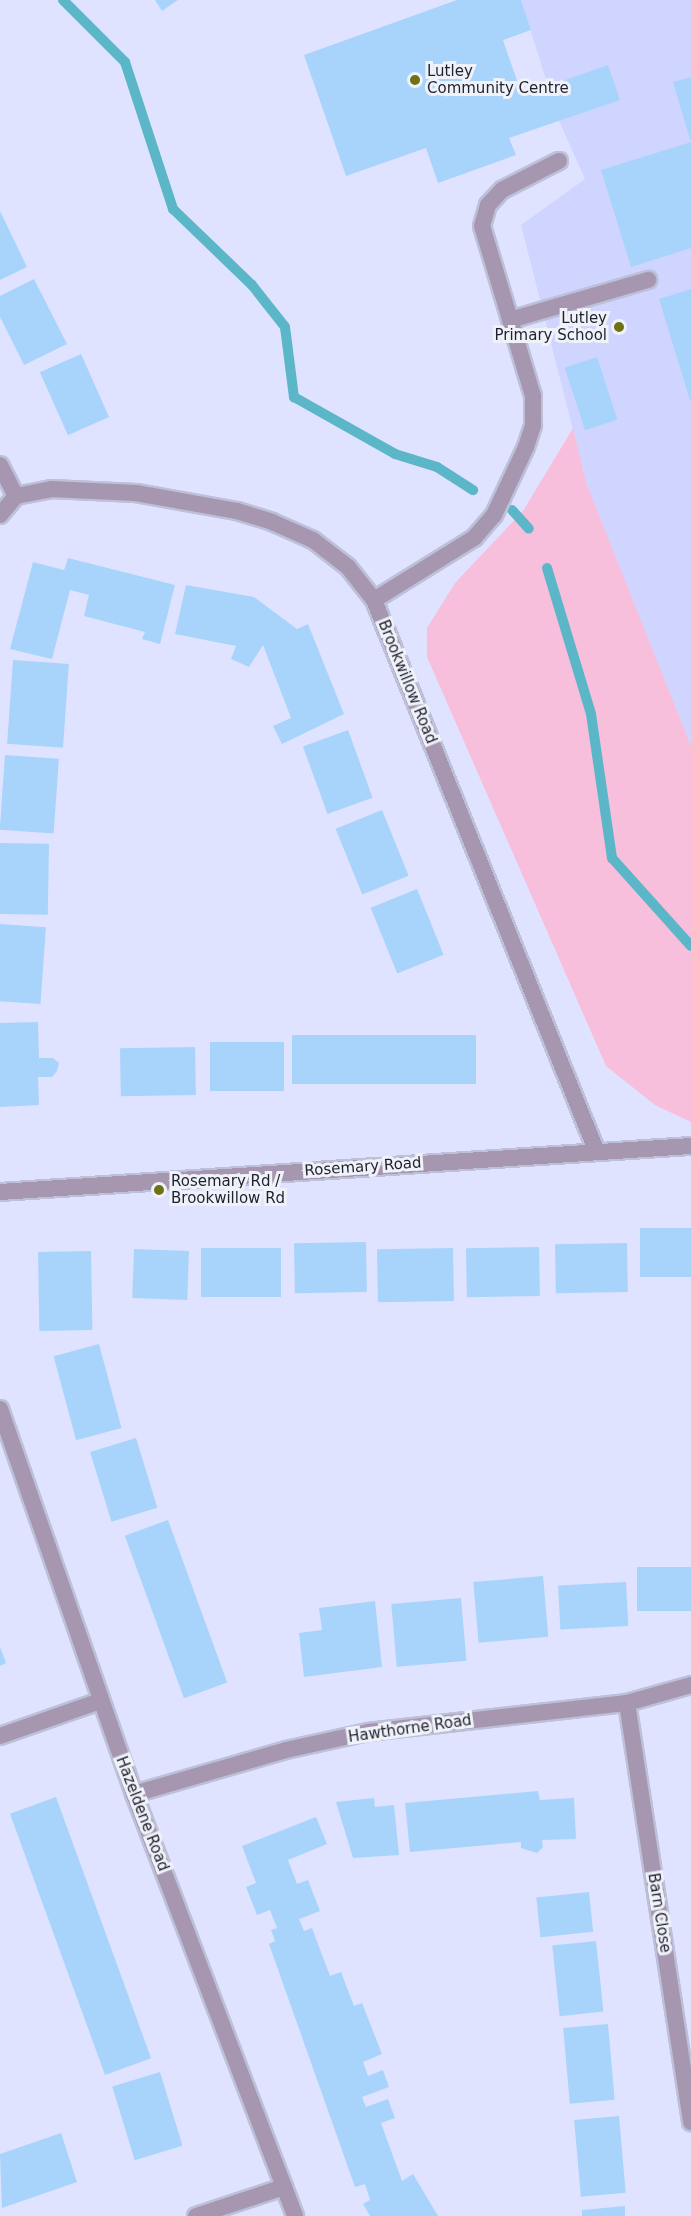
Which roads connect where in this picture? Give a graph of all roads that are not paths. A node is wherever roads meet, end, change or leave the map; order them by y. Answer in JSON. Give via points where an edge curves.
{"nodes":[{"id":1,"x":559,"y":161,"type":"dead end"},
{"id":2,"x":648,"y":280,"type":"dead end"},
{"id":3,"x":510,"y":320,"type":"junction"},
{"id":4,"x":0,"y":465,"type":"edge"},
{"id":5,"x":16,"y":496,"type":"junction"},
{"id":6,"x":0,"y":515,"type":"edge"},
{"id":7,"x":374,"y":600,"type":"junction"},
{"id":8,"x":691,"y":1146,"type":"edge"},
{"id":9,"x":596,"y":1150,"type":"junction"},
{"id":10,"x":0,"y":1192,"type":"edge"},
{"id":11,"x":0,"y":1408,"type":"edge"},
{"id":12,"x":691,"y":1686,"type":"edge"},
{"id":13,"x":100,"y":1701,"type":"junction"},
{"id":14,"x":627,"y":1703,"type":"junction"},
{"id":15,"x":0,"y":1736,"type":"edge"},
{"id":16,"x":134,"y":1794,"type":"junction"},
{"id":17,"x":691,"y":2122,"type":"edge"},
{"id":18,"x":284,"y":2187,"type":"junction"},
{"id":19,"x":196,"y":2216,"type":"edge"},
{"id":20,"x":295,"y":2216,"type":"edge"}],
"edges":[{"from":1,"to":3,"type":"street","via":[[502,190],[488,205],[482,226]]},
{"from":2,"to":3,"type":"street"},
{"from":3,"to":7,"type":"street","via":[[533,396],[533,425],[508,488],[494,515],[474,538]]},
{"from":4,"to":5,"type":"street"},
{"from":5,"to":6,"type":"street"},
{"from":5,"to":7,"type":"street","name":"Brookwillow Road","via":[[51,489],[136,493],[237,511],[314,540],[348,567]]},
{"from":7,"to":9,"type":"street","name":"Brookwillow Road"},
{"from":8,"to":9,"type":"street","name":"Rosemary Road"},
{"from":9,"to":10,"type":"street","name":"Rosemary Road"},
{"from":11,"to":13,"type":"street","name":"Hazeldene Road"},
{"from":12,"to":14,"type":"street","name":"Hawthorne Road"},
{"from":13,"to":15,"type":"street"},
{"from":13,"to":16,"type":"street","name":"Hazeldene Road"},
{"from":14,"to":16,"type":"street","name":"Hawthorne Road","via":[[368,1732],[286,1750]]},
{"from":14,"to":17,"type":"street","name":"Barn Close"},
{"from":16,"to":18,"type":"street","name":"Hazeldene Road"},
{"from":18,"to":19,"type":"street"},
{"from":18,"to":20,"type":"street","name":"Hazeldene Road"}]}
